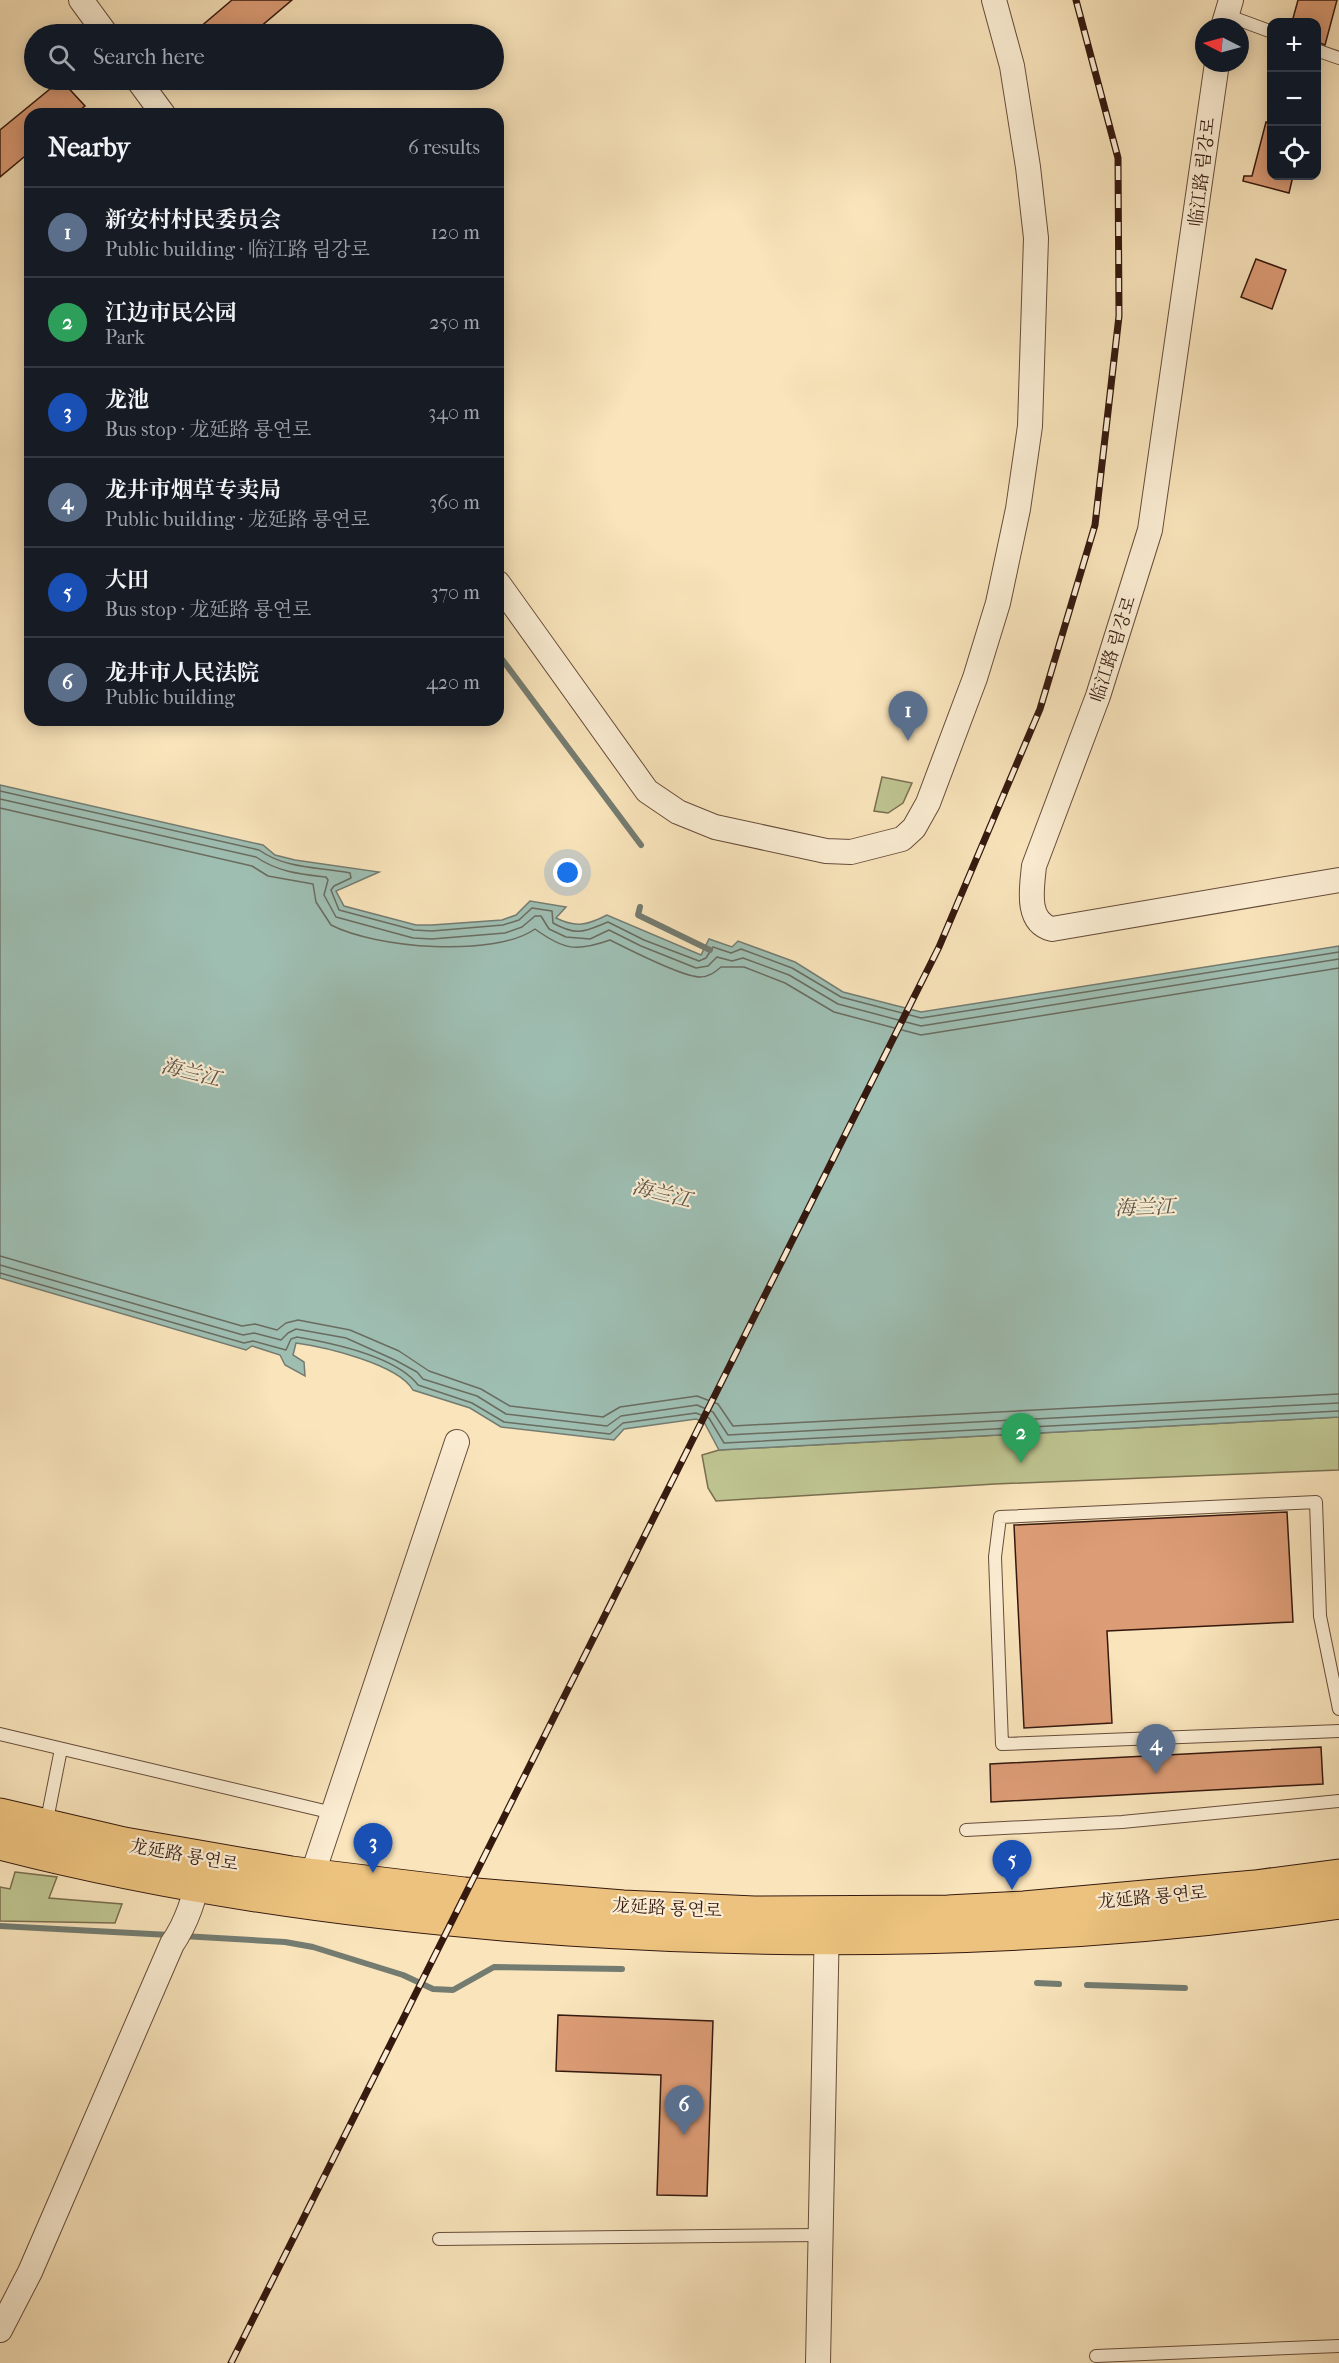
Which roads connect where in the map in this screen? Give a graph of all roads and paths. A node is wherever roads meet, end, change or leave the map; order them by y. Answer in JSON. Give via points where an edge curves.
{"nodes":[{"id":1,"x":81,"y":0,"type":"edge"},
{"id":2,"x":994,"y":0,"type":"edge"},
{"id":3,"x":1227,"y":14,"type":"edge"},
{"id":4,"x":99,"y":24,"type":"edge"},
{"id":5,"x":1267,"y":30,"type":"edge"},
{"id":6,"x":1321,"y":51,"type":"edge"},
{"id":7,"x":1339,"y":58,"type":"edge"},
{"id":8,"x":1216,"y":72,"type":"edge"},
{"id":9,"x":145,"y":90,"type":"edge"},
{"id":10,"x":159,"y":108,"type":"edge"},
{"id":11,"x":504,"y":591,"type":"edge"},
{"id":12,"x":1339,"y":880,"type":"edge"},
{"id":13,"x":457,"y":1442,"type":"dead end"},
{"id":14,"x":1339,"y":1709,"type":"edge"},
{"id":15,"x":1339,"y":1731,"type":"edge"},
{"id":16,"x":0,"y":1734,"type":"edge"},
{"id":17,"x":61,"y":1749,"type":"junction"},
{"id":18,"x":1339,"y":1801,"type":"edge"},
{"id":19,"x":333,"y":1813,"type":"junction"},
{"id":20,"x":0,"y":1815,"type":"edge"},
{"id":21,"x":46,"y":1826,"type":"junction"},
{"id":22,"x":966,"y":1830,"type":"dead end"},
{"id":23,"x":0,"y":1843,"type":"edge"},
{"id":24,"x":199,"y":1872,"type":"junction"},
{"id":25,"x":312,"y":1876,"type":"junction"},
{"id":26,"x":1339,"y":1876,"type":"edge"},
{"id":27,"x":1339,"y":1902,"type":"edge"},
{"id":28,"x":827,"y":1926,"type":"junction"},
{"id":29,"x":821,"y":2235,"type":"junction"},
{"id":30,"x":439,"y":2239,"type":"dead end"},
{"id":31,"x":0,"y":2330,"type":"edge"},
{"id":32,"x":1339,"y":2346,"type":"edge"},
{"id":33,"x":1096,"y":2356,"type":"dead end"},
{"id":34,"x":818,"y":2363,"type":"edge"}],
"edges":[{"from":1,"to":4,"type":"street"},
{"from":2,"to":11,"type":"street","via":[[1014,77],[1036,238],[1030,426],[998,603],[971,688],[928,803],[914,828],[902,839],[887,843],[851,852],[826,851],[715,827],[678,812],[647,791]]},
{"from":3,"to":5,"type":"lane"},
{"from":6,"to":7,"type":"lane"},
{"from":8,"to":12,"type":"street","name":"临江路 림강로","via":[[1150,530],[1098,696],[1034,866],[1031,893],[1035,917],[1043,927],[1052,929]]},
{"from":9,"to":10,"type":"street"},
{"from":13,"to":19,"type":"street"},
{"from":14,"to":15,"type":"lane","via":[[1320,1616],[1316,1502],[1000,1517],[995,1557],[1002,1744]]},
{"from":16,"to":17,"type":"lane"},
{"from":17,"to":19,"type":"lane"},
{"from":17,"to":21,"type":"lane"},
{"from":18,"to":22,"type":"lane","via":[[1122,1822]]},
{"from":19,"to":25,"type":"street"},
{"from":20,"to":21,"type":"highway","name":"龙延路 룡연로"},
{"from":21,"to":24,"type":"highway","name":"龙延路 룡연로"},
{"from":23,"to":24,"type":"highway","name":"龙延路 룡연로"},
{"from":24,"to":25,"type":"highway","name":"龙延路 룡연로"},
{"from":24,"to":28,"type":"highway","name":"龙延路 룡연로","via":[[451,1921],[631,1933]]},
{"from":24,"to":31,"type":"street","via":[[176,1938],[30,2272]]},
{"from":25,"to":28,"type":"highway","name":"龙延路 룡연로","via":[[464,1894]]},
{"from":26,"to":28,"type":"highway","name":"龙延路 룡연로","via":[[1024,1908],[893,1914]]},
{"from":27,"to":28,"type":"highway","name":"龙延路 룡연로","via":[[1158,1924],[929,1937]]},
{"from":28,"to":29,"type":"street"},
{"from":29,"to":30,"type":"lane"},
{"from":29,"to":34,"type":"street"},
{"from":32,"to":33,"type":"lane"}]}
